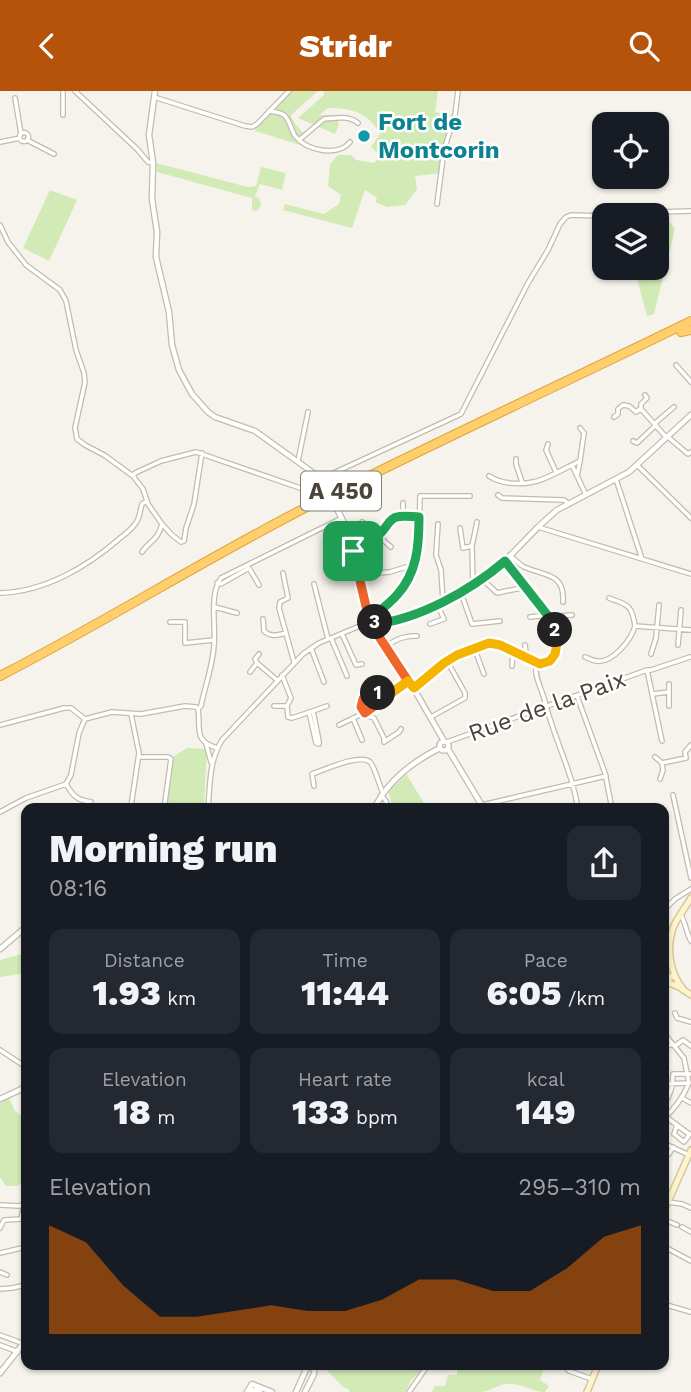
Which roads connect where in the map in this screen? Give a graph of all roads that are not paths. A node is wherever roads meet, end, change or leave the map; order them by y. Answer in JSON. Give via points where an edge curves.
{"nodes":[{"id":1,"x":62,"y":91,"type":"edge"},
{"id":2,"x":75,"y":91,"type":"edge"},
{"id":3,"x":289,"y":91,"type":"edge"},
{"id":4,"x":458,"y":91,"type":"edge"},
{"id":5,"x":154,"y":94,"type":"edge"},
{"id":6,"x":15,"y":98,"type":"dead end"},
{"id":7,"x":269,"y":111,"type":"junction"},
{"id":8,"x":63,"y":115,"type":"dead end"},
{"id":9,"x":358,"y":123,"type":"dead end"},
{"id":10,"x":21,"y":136,"type":"junction"},
{"id":11,"x":299,"y":140,"type":"junction"},
{"id":12,"x":0,"y":142,"type":"edge"},
{"id":13,"x":350,"y":142,"type":"dead end"},
{"id":14,"x":54,"y":153,"type":"dead end"},
{"id":15,"x":153,"y":163,"type":"junction"},
{"id":16,"x":437,"y":204,"type":"dead end"},
{"id":17,"x":691,"y":211,"type":"edge"},
{"id":18,"x":669,"y":212,"type":"edge"},
{"id":19,"x":592,"y":216,"type":"edge"},
{"id":20,"x":0,"y":225,"type":"edge"},
{"id":21,"x":691,"y":320,"type":"edge"},
{"id":22,"x":691,"y":329,"type":"edge"},
{"id":23,"x":677,"y":331,"type":"junction"},
{"id":24,"x":676,"y":365,"type":"dead end"},
{"id":25,"x":691,"y":382,"type":"edge"},
{"id":26,"x":645,"y":395,"type":"dead end"},
{"id":27,"x":674,"y":407,"type":"dead end"},
{"id":28,"x":641,"y":409,"type":"junction"},
{"id":29,"x":308,"y":412,"type":"dead end"},
{"id":30,"x":691,"y":415,"type":"edge"},
{"id":31,"x":614,"y":417,"type":"dead end"},
{"id":32,"x":655,"y":425,"type":"junction"},
{"id":33,"x":580,"y":428,"type":"dead end"},
{"id":34,"x":667,"y":437,"type":"junction"},
{"id":35,"x":633,"y":441,"type":"dead end"},
{"id":36,"x":548,"y":444,"type":"dead end"},
{"id":37,"x":691,"y":452,"type":"edge"},
{"id":38,"x":202,"y":453,"type":"junction"},
{"id":39,"x":516,"y":459,"type":"dead end"},
{"id":40,"x":298,"y":461,"type":"junction"},
{"id":41,"x":580,"y":461,"type":"junction"},
{"id":42,"x":572,"y":465,"type":"junction"},
{"id":43,"x":637,"y":465,"type":"junction"},
{"id":44,"x":556,"y":472,"type":"junction"},
{"id":45,"x":133,"y":476,"type":"junction"},
{"id":46,"x":489,"y":476,"type":"dead end"},
{"id":47,"x":577,"y":476,"type":"junction"},
{"id":48,"x":616,"y":479,"type":"junction"},
{"id":49,"x":323,"y":481,"type":"junction"},
{"id":50,"x":522,"y":482,"type":"junction"},
{"id":51,"x":498,"y":495,"type":"dead end"},
{"id":52,"x":586,"y":495,"type":"junction"},
{"id":53,"x":470,"y":496,"type":"dead end"},
{"id":54,"x":147,"y":501,"type":"junction"},
{"id":55,"x":403,"y":503,"type":"dead end"},
{"id":56,"x":569,"y":504,"type":"junction"},
{"id":57,"x":403,"y":517,"type":"junction"},
{"id":58,"x":419,"y":517,"type":"junction"},
{"id":59,"x":342,"y":518,"type":"junction"},
{"id":60,"x":691,"y":518,"type":"edge"},
{"id":61,"x":362,"y":522,"type":"dead end"},
{"id":62,"x":477,"y":522,"type":"dead end"},
{"id":63,"x":162,"y":524,"type":"junction"},
{"id":64,"x":438,"y":524,"type":"dead end"},
{"id":65,"x":538,"y":527,"type":"junction"},
{"id":66,"x":460,"y":528,"type":"dead end"},
{"id":67,"x":378,"y":534,"type":"junction"},
{"id":68,"x":472,"y":546,"type":"junction"},
{"id":69,"x":391,"y":547,"type":"dead end"},
{"id":70,"x":353,"y":551,"type":"junction"},
{"id":71,"x":142,"y":552,"type":"dead end"},
{"id":72,"x":511,"y":555,"type":"junction"},
{"id":73,"x":642,"y":559,"type":"junction"},
{"id":74,"x":505,"y":561,"type":"junction"},
{"id":75,"x":406,"y":567,"type":"dead end"},
{"id":76,"x":283,"y":573,"type":"dead end"},
{"id":77,"x":691,"y":574,"type":"edge"},
{"id":78,"x":359,"y":577,"type":"junction"},
{"id":79,"x":482,"y":579,"type":"junction"},
{"id":80,"x":217,"y":583,"type":"junction"},
{"id":81,"x":314,"y":584,"type":"dead end"},
{"id":82,"x":259,"y":585,"type":"dead end"},
{"id":83,"x":473,"y":585,"type":"junction"},
{"id":84,"x":526,"y":587,"type":"junction"},
{"id":85,"x":0,"y":593,"type":"edge"},
{"id":86,"x":461,"y":593,"type":"junction"},
{"id":87,"x":609,"y":598,"type":"dead end"},
{"id":88,"x":443,"y":601,"type":"junction"},
{"id":89,"x":563,"y":602,"type":"dead end"},
{"id":90,"x":437,"y":604,"type":"junction"},
{"id":91,"x":659,"y":605,"type":"dead end"},
{"id":92,"x":215,"y":607,"type":"junction"},
{"id":93,"x":681,"y":610,"type":"dead end"},
{"id":94,"x":237,"y":613,"type":"dead end"},
{"id":95,"x":572,"y":615,"type":"dead end"},
{"id":96,"x":548,"y":616,"type":"junction"},
{"id":97,"x":530,"y":617,"type":"dead end"},
{"id":98,"x":263,"y":619,"type":"dead end"},
{"id":99,"x":500,"y":621,"type":"dead end"},
{"id":100,"x":170,"y":622,"type":"dead end"},
{"id":101,"x":371,"y":622,"type":"junction"},
{"id":102,"x":430,"y":624,"type":"dead end"},
{"id":103,"x":635,"y":626,"type":"junction"},
{"id":104,"x":657,"y":627,"type":"junction"},
{"id":105,"x":680,"y":629,"type":"junction"},
{"id":106,"x":691,"y":630,"type":"edge"},
{"id":107,"x":286,"y":633,"type":"junction"},
{"id":108,"x":342,"y":633,"type":"junction"},
{"id":109,"x":417,"y":636,"type":"dead end"},
{"id":110,"x":329,"y":638,"type":"junction"},
{"id":111,"x":214,"y":641,"type":"junction"},
{"id":112,"x":525,"y":645,"type":"dead end"},
{"id":113,"x":678,"y":645,"type":"dead end"},
{"id":114,"x":385,"y":647,"type":"junction"},
{"id":115,"x":311,"y":648,"type":"junction"},
{"id":116,"x":475,"y":649,"type":"junction"},
{"id":117,"x":513,"y":650,"type":"junction"},
{"id":118,"x":259,"y":654,"type":"dead end"},
{"id":119,"x":651,"y":654,"type":"dead end"},
{"id":120,"x":585,"y":657,"type":"dead end"},
{"id":121,"x":690,"y":657,"type":"edge"},
{"id":122,"x":527,"y":659,"type":"junction"},
{"id":123,"x":447,"y":661,"type":"junction"},
{"id":124,"x":294,"y":662,"type":"junction"},
{"id":125,"x":257,"y":663,"type":"junction"},
{"id":126,"x":362,"y":664,"type":"dead end"},
{"id":127,"x":536,"y":664,"type":"junction"},
{"id":128,"x":512,"y":666,"type":"dead end"},
{"id":129,"x":647,"y":670,"type":"junction"},
{"id":130,"x":250,"y":672,"type":"dead end"},
{"id":131,"x":484,"y":674,"type":"dead end"},
{"id":132,"x":0,"y":675,"type":"edge"},
{"id":133,"x":282,"y":675,"type":"junction"},
{"id":134,"x":347,"y":676,"type":"dead end"},
{"id":135,"x":277,"y":680,"type":"junction"},
{"id":136,"x":0,"y":681,"type":"edge"},
{"id":137,"x":408,"y":681,"type":"junction"},
{"id":138,"x":324,"y":682,"type":"dead end"},
{"id":139,"x":669,"y":684,"type":"dead end"},
{"id":140,"x":414,"y":688,"type":"junction"},
{"id":141,"x":669,"y":692,"type":"junction"},
{"id":142,"x":653,"y":694,"type":"junction"},
{"id":143,"x":577,"y":696,"type":"junction"},
{"id":144,"x":384,"y":698,"type":"junction"},
{"id":145,"x":274,"y":706,"type":"dead end"},
{"id":146,"x":287,"y":706,"type":"junction"},
{"id":147,"x":327,"y":706,"type":"dead end"},
{"id":148,"x":669,"y":706,"type":"dead end"},
{"id":149,"x":546,"y":707,"type":"junction"},
{"id":150,"x":198,"y":709,"type":"junction"},
{"id":151,"x":311,"y":712,"type":"junction"},
{"id":152,"x":365,"y":713,"type":"junction"},
{"id":153,"x":131,"y":714,"type":"junction"},
{"id":154,"x":431,"y":717,"type":"junction"},
{"id":155,"x":353,"y":718,"type":"junction"},
{"id":156,"x":85,"y":719,"type":"junction"},
{"id":157,"x":0,"y":725,"type":"edge"},
{"id":158,"x":339,"y":725,"type":"dead end"},
{"id":159,"x":401,"y":729,"type":"dead end"},
{"id":160,"x":362,"y":740,"type":"dead end"},
{"id":161,"x":662,"y":741,"type":"dead end"},
{"id":162,"x":446,"y":742,"type":"junction"},
{"id":163,"x":206,"y":744,"type":"junction"},
{"id":164,"x":691,"y":745,"type":"edge"},
{"id":165,"x":217,"y":748,"type":"junction"},
{"id":166,"x":440,"y":748,"type":"junction"},
{"id":167,"x":448,"y":749,"type":"junction"},
{"id":168,"x":139,"y":757,"type":"junction"},
{"id":169,"x":655,"y":757,"type":"dead end"},
{"id":170,"x":662,"y":763,"type":"junction"},
{"id":171,"x":212,"y":765,"type":"junction"},
{"id":172,"x":606,"y":775,"type":"junction"},
{"id":173,"x":660,"y":779,"type":"dead end"},
{"id":174,"x":573,"y":783,"type":"junction"},
{"id":175,"x":66,"y":784,"type":"junction"},
{"id":176,"x":314,"y":786,"type":"dead end"},
{"id":177,"x":382,"y":794,"type":"junction"},
{"id":178,"x":673,"y":795,"type":"dead end"},
{"id":179,"x":80,"y":801,"type":"joint"},
{"id":180,"x":91,"y":802,"type":"dead end"},
{"id":181,"x":130,"y":803,"type":"edge"},
{"id":182,"x":165,"y":803,"type":"edge"},
{"id":183,"x":208,"y":803,"type":"edge"},
{"id":184,"x":377,"y":803,"type":"edge"},
{"id":185,"x":386,"y":803,"type":"edge"},
{"id":186,"x":480,"y":803,"type":"edge"},
{"id":187,"x":498,"y":803,"type":"edge"},
{"id":188,"x":577,"y":803,"type":"edge"},
{"id":189,"x":611,"y":803,"type":"edge"},
{"id":190,"x":0,"y":811,"type":"edge"},
{"id":191,"x":691,"y":878,"type":"edge"},
{"id":192,"x":691,"y":889,"type":"edge"},
{"id":193,"x":691,"y":898,"type":"edge"},
{"id":194,"x":669,"y":905,"type":"edge"},
{"id":195,"x":681,"y":915,"type":"junction"},
{"id":196,"x":21,"y":931,"type":"edge"},
{"id":197,"x":691,"y":941,"type":"edge"},
{"id":198,"x":0,"y":949,"type":"edge"},
{"id":199,"x":670,"y":978,"type":"edge"},
{"id":200,"x":691,"y":995,"type":"edge"},
{"id":201,"x":675,"y":1013,"type":"dead end"},
{"id":202,"x":691,"y":1022,"type":"edge"},
{"id":203,"x":669,"y":1041,"type":"edge"},
{"id":204,"x":674,"y":1045,"type":"junction"},
{"id":205,"x":669,"y":1046,"type":"edge"},
{"id":206,"x":691,"y":1046,"type":"edge"},
{"id":207,"x":0,"y":1050,"type":"edge"},
{"id":208,"x":21,"y":1064,"type":"edge"},
{"id":209,"x":690,"y":1074,"type":"edge"},
{"id":210,"x":690,"y":1083,"type":"edge"},
{"id":211,"x":669,"y":1084,"type":"edge"},
{"id":212,"x":673,"y":1084,"type":"junction"},
{"id":213,"x":21,"y":1091,"type":"edge"},
{"id":214,"x":685,"y":1092,"type":"junction"},
{"id":215,"x":691,"y":1095,"type":"edge"},
{"id":216,"x":669,"y":1097,"type":"edge"},
{"id":217,"x":682,"y":1098,"type":"junction"},
{"id":218,"x":0,"y":1099,"type":"edge"},
{"id":219,"x":691,"y":1103,"type":"edge"},
{"id":220,"x":669,"y":1112,"type":"edge"},
{"id":221,"x":669,"y":1121,"type":"edge"},
{"id":222,"x":677,"y":1125,"type":"junction"},
{"id":223,"x":690,"y":1134,"type":"edge"},
{"id":224,"x":669,"y":1145,"type":"edge"},
{"id":225,"x":673,"y":1147,"type":"junction"},
{"id":226,"x":690,"y":1151,"type":"edge"},
{"id":227,"x":669,"y":1154,"type":"edge"},
{"id":228,"x":669,"y":1200,"type":"edge"},
{"id":229,"x":669,"y":1202,"type":"edge"},
{"id":230,"x":0,"y":1205,"type":"edge"},
{"id":231,"x":21,"y":1205,"type":"edge"},
{"id":232,"x":691,"y":1208,"type":"edge"},
{"id":233,"x":21,"y":1219,"type":"edge"},
{"id":234,"x":669,"y":1222,"type":"edge"},
{"id":235,"x":0,"y":1228,"type":"edge"},
{"id":236,"x":691,"y":1232,"type":"edge"},
{"id":237,"x":21,"y":1248,"type":"edge"},
{"id":238,"x":669,"y":1249,"type":"edge"},
{"id":239,"x":0,"y":1253,"type":"edge"},
{"id":240,"x":691,"y":1261,"type":"edge"},
{"id":241,"x":0,"y":1272,"type":"edge"},
{"id":242,"x":8,"y":1275,"type":"dead end"},
{"id":243,"x":21,"y":1286,"type":"edge"},
{"id":244,"x":0,"y":1289,"type":"edge"},
{"id":245,"x":669,"y":1306,"type":"edge"},
{"id":246,"x":691,"y":1312,"type":"edge"},
{"id":247,"x":0,"y":1335,"type":"edge"},
{"id":248,"x":21,"y":1341,"type":"edge"},
{"id":249,"x":0,"y":1345,"type":"edge"},
{"id":250,"x":21,"y":1348,"type":"edge"},
{"id":251,"x":18,"y":1352,"type":"junction"},
{"id":252,"x":307,"y":1370,"type":"edge"},
{"id":253,"x":311,"y":1370,"type":"edge"},
{"id":254,"x":314,"y":1370,"type":"edge"},
{"id":255,"x":424,"y":1370,"type":"edge"},
{"id":256,"x":567,"y":1370,"type":"edge"},
{"id":257,"x":596,"y":1370,"type":"edge"},
{"id":258,"x":0,"y":1373,"type":"edge"},
{"id":259,"x":314,"y":1374,"type":"junction"},
{"id":260,"x":592,"y":1379,"type":"junction"},
{"id":261,"x":247,"y":1392,"type":"edge"},
{"id":262,"x":260,"y":1392,"type":"edge"},
{"id":263,"x":272,"y":1392,"type":"edge"},
{"id":264,"x":296,"y":1392,"type":"edge"},
{"id":265,"x":305,"y":1392,"type":"edge"},
{"id":266,"x":409,"y":1392,"type":"edge"},
{"id":267,"x":587,"y":1392,"type":"edge"}],
"edges":[{"from":1,"to":8,"type":"street"},
{"from":2,"to":15,"type":"street"},
{"from":3,"to":7,"type":"street"},
{"from":4,"to":16,"type":"street"},
{"from":5,"to":7,"type":"street","via":[[245,126],[257,124]]},
{"from":5,"to":15,"type":"street","via":[[149,135]]},
{"from":6,"to":10,"type":"street"},
{"from":7,"to":11,"type":"street","via":[[285,116]]},
{"from":9,"to":11,"type":"street","via":[[348,118],[324,119]]},
{"from":10,"to":12,"type":"street"},
{"from":10,"to":14,"type":"street","via":[[28,134],[27,140]]},
{"from":11,"to":13,"type":"street","via":[[325,151],[341,149]]},
{"from":15,"to":40,"type":"street","via":[[156,257],[172,345],[186,385],[208,412],[255,431]]},
{"from":17,"to":18,"type":"street"},
{"from":19,"to":49,"type":"street","via":[[571,215],[560,223],[463,412]]},
{"from":20,"to":45,"type":"street","via":[[26,265],[66,300],[85,381],[77,439]]},
{"from":21,"to":23,"type":"highway","number":"A 450"},
{"from":22,"to":23,"type":"highway","number":"A 450"},
{"from":23,"to":132,"type":"highway","number":"A 450","via":[[304,509]]},
{"from":23,"to":136,"type":"highway","number":"A 450","via":[[302,516]]},
{"from":24,"to":25,"type":"street"},
{"from":26,"to":28,"type":"street"},
{"from":27,"to":32,"type":"street"},
{"from":28,"to":31,"type":"street","via":[[636,412],[623,405]]},
{"from":28,"to":32,"type":"street"},
{"from":29,"to":40,"type":"street"},
{"from":30,"to":34,"type":"street"},
{"from":32,"to":34,"type":"street"},
{"from":32,"to":35,"type":"street","via":[[637,443]]},
{"from":33,"to":41,"type":"street","via":[[584,433]]},
{"from":34,"to":37,"type":"street"},
{"from":34,"to":43,"type":"street"},
{"from":36,"to":44,"type":"street","via":[[546,450]]},
{"from":38,"to":45,"type":"street","via":[[161,461]]},
{"from":38,"to":49,"type":"street","via":[[306,490]]},
{"from":38,"to":63,"type":"street","via":[[184,541]]},
{"from":39,"to":50,"type":"street"},
{"from":40,"to":49,"type":"street"},
{"from":41,"to":42,"type":"street"},
{"from":41,"to":47,"type":"street"},
{"from":42,"to":44,"type":"street"},
{"from":42,"to":47,"type":"street"},
{"from":43,"to":48,"type":"street"},
{"from":43,"to":60,"type":"street"},
{"from":44,"to":50,"type":"street","via":[[535,482]]},
{"from":45,"to":54,"type":"street"},
{"from":46,"to":50,"type":"street","via":[[500,482]]},
{"from":47,"to":52,"type":"street"},
{"from":48,"to":52,"type":"street"},
{"from":48,"to":73,"type":"street"},
{"from":49,"to":59,"type":"street","bridge":true},
{"from":51,"to":56,"type":"street"},
{"from":52,"to":56,"type":"street"},
{"from":53,"to":58,"type":"street","via":[[420,496]]},
{"from":54,"to":63,"type":"street"},
{"from":54,"to":85,"type":"street","via":[[131,529],[87,564],[33,588]]},
{"from":55,"to":57,"type":"street"},
{"from":56,"to":65,"type":"street"},
{"from":57,"to":58,"type":"street"},
{"from":57,"to":67,"type":"street","via":[[389,521]]},
{"from":58,"to":101,"type":"street","via":[[417,559],[410,576]]},
{"from":59,"to":70,"type":"street"},
{"from":59,"to":80,"type":"street"},
{"from":61,"to":67,"type":"street"},
{"from":62,"to":68,"type":"street"},
{"from":63,"to":71,"type":"street","via":[[156,539]]},
{"from":64,"to":88,"type":"street","via":[[436,555]]},
{"from":65,"to":72,"type":"street"},
{"from":65,"to":73,"type":"street"},
{"from":66,"to":68,"type":"street","via":[[463,548]]},
{"from":67,"to":69,"type":"street"},
{"from":67,"to":70,"type":"street"},
{"from":68,"to":83,"type":"street"},
{"from":70,"to":78,"type":"street"},
{"from":72,"to":74,"type":"street"},
{"from":72,"to":89,"type":"street","via":[[521,566],[557,579],[563,588]]},
{"from":73,"to":77,"type":"street"},
{"from":74,"to":79,"type":"street"},
{"from":74,"to":84,"type":"street"},
{"from":75,"to":78,"type":"street"},
{"from":76,"to":107,"type":"street","via":[[288,598],[279,608]]},
{"from":78,"to":101,"type":"street"},
{"from":79,"to":83,"type":"street"},
{"from":79,"to":84,"type":"street","via":[[497,593]]},
{"from":80,"to":82,"type":"street","via":[[248,569]]},
{"from":80,"to":92,"type":"street"},
{"from":81,"to":110,"type":"street"},
{"from":83,"to":86,"type":"street"},
{"from":84,"to":96,"type":"street"},
{"from":86,"to":88,"type":"street"},
{"from":86,"to":99,"type":"street","via":[[472,624]]},
{"from":87,"to":103,"type":"street","via":[[628,605]]},
{"from":88,"to":90,"type":"street"},
{"from":90,"to":101,"type":"street","via":[[399,619]]},
{"from":90,"to":102,"type":"street","via":[[444,619]]},
{"from":91,"to":104,"type":"street"},
{"from":92,"to":94,"type":"street"},
{"from":92,"to":111,"type":"street"},
{"from":93,"to":105,"type":"street"},
{"from":95,"to":96,"type":"street"},
{"from":96,"to":97,"type":"street"},
{"from":96,"to":127,"type":"street","via":[[555,631],[555,654]]},
{"from":98,"to":107,"type":"street","via":[[269,636]]},
{"from":100,"to":111,"type":"street","via":[[185,622],[186,643]]},
{"from":101,"to":108,"type":"street"},
{"from":101,"to":114,"type":"street"},
{"from":103,"to":104,"type":"street"},
{"from":103,"to":120,"type":"street","via":[[625,646],[604,661]]},
{"from":104,"to":105,"type":"street"},
{"from":104,"to":119,"type":"street"},
{"from":105,"to":106,"type":"street"},
{"from":105,"to":113,"type":"street"},
{"from":107,"to":124,"type":"street"},
{"from":108,"to":110,"type":"street"},
{"from":108,"to":126,"type":"street","via":[[356,666]]},
{"from":109,"to":114,"type":"street","via":[[397,638]]},
{"from":110,"to":115,"type":"street"},
{"from":110,"to":134,"type":"street"},
{"from":111,"to":150,"type":"street"},
{"from":112,"to":122,"type":"street"},
{"from":114,"to":137,"type":"street"},
{"from":115,"to":124,"type":"street"},
{"from":115,"to":138,"type":"street"},
{"from":116,"to":117,"type":"street","via":[[489,643]]},
{"from":116,"to":123,"type":"street"},
{"from":116,"to":131,"type":"street"},
{"from":117,"to":122,"type":"street"},
{"from":117,"to":128,"type":"street"},
{"from":118,"to":125,"type":"street"},
{"from":121,"to":129,"type":"street","name":"Rue de la Paix"},
{"from":122,"to":127,"type":"street"},
{"from":123,"to":140,"type":"street"},
{"from":123,"to":154,"type":"street","via":[[465,698]]},
{"from":124,"to":133,"type":"street"},
{"from":125,"to":130,"type":"street"},
{"from":125,"to":135,"type":"street"},
{"from":127,"to":149,"type":"street"},
{"from":129,"to":142,"type":"street"},
{"from":129,"to":143,"type":"street","name":"Rue de la Paix"},
{"from":133,"to":135,"type":"street"},
{"from":133,"to":146,"type":"street","via":[[291,698]]},
{"from":135,"to":165,"type":"street"},
{"from":137,"to":140,"type":"street"},
{"from":137,"to":144,"type":"street"},
{"from":139,"to":141,"type":"street"},
{"from":140,"to":154,"type":"street"},
{"from":141,"to":142,"type":"street"},
{"from":141,"to":148,"type":"street"},
{"from":142,"to":161,"type":"street"},
{"from":143,"to":149,"type":"street","name":"Rue de la Paix"},
{"from":143,"to":172,"type":"street"},
{"from":144,"to":152,"type":"street"},
{"from":144,"to":152,"type":"street","via":[[376,692],[366,695],[361,705]]},
{"from":145,"to":146,"type":"street"},
{"from":146,"to":151,"type":"street","via":[[289,718]]},
{"from":147,"to":151,"type":"street"},
{"from":149,"to":162,"type":"street","name":"Rue de la Paix"},
{"from":149,"to":174,"type":"street"},
{"from":150,"to":153,"type":"street","via":[[181,706]]},
{"from":150,"to":163,"type":"street","via":[[199,736]]},
{"from":151,"to":151,"type":"street","via":[[319,741],[317,744],[316,743]]},
{"from":152,"to":155,"type":"street"},
{"from":152,"to":159,"type":"street","via":[[374,717],[384,742]]},
{"from":153,"to":156,"type":"street","via":[[112,712]]},
{"from":153,"to":168,"type":"street"},
{"from":154,"to":162,"type":"street"},
{"from":155,"to":158,"type":"street"},
{"from":155,"to":160,"type":"street"},
{"from":156,"to":157,"type":"street","via":[[64,708]]},
{"from":156,"to":175,"type":"street"},
{"from":162,"to":166,"type":"street"},
{"from":162,"to":167,"type":"street"},
{"from":163,"to":165,"type":"street"},
{"from":163,"to":171,"type":"street"},
{"from":164,"to":170,"type":"street","via":[[686,758]]},
{"from":165,"to":171,"type":"street"},
{"from":166,"to":167,"type":"street"},
{"from":166,"to":177,"type":"street","via":[[397,777]]},
{"from":167,"to":186,"type":"street"},
{"from":168,"to":181,"type":"street"},
{"from":168,"to":182,"type":"street","via":[[171,759]]},
{"from":169,"to":170,"type":"street"},
{"from":170,"to":173,"type":"street"},
{"from":171,"to":183,"type":"street"},
{"from":172,"to":174,"type":"street"},
{"from":172,"to":189,"type":"street"},
{"from":174,"to":187,"type":"street"},
{"from":174,"to":188,"type":"street"},
{"from":175,"to":179,"type":"street"},
{"from":175,"to":190,"type":"street"},
{"from":176,"to":177,"type":"street","via":[[312,774],[362,759],[372,763]]},
{"from":177,"to":184,"type":"street"},
{"from":177,"to":185,"type":"street"},
{"from":178,"to":191,"type":"street"},
{"from":179,"to":180,"type":"street"},
{"from":192,"to":194,"type":"street"},
{"from":193,"to":195,"type":"main road"},
{"from":195,"to":197,"type":"street"},
{"from":195,"to":199,"type":"main road","via":[[670,939]]},
{"from":196,"to":198,"type":"street"},
{"from":199,"to":200,"type":"main road"},
{"from":201,"to":202,"type":"street"},
{"from":203,"to":204,"type":"street"},
{"from":204,"to":205,"type":"street"},
{"from":204,"to":206,"type":"street","via":[[683,1040]]},
{"from":204,"to":209,"type":"street"},
{"from":207,"to":208,"type":"street"},
{"from":209,"to":210,"type":"street"},
{"from":209,"to":212,"type":"street","via":[[673,1074]]},
{"from":210,"to":212,"type":"street"},
{"from":210,"to":214,"type":"street"},
{"from":211,"to":212,"type":"street"},
{"from":212,"to":216,"type":"street"},
{"from":213,"to":218,"type":"street"},
{"from":214,"to":215,"type":"street"},
{"from":214,"to":217,"type":"street"},
{"from":217,"to":219,"type":"street"},
{"from":217,"to":220,"type":"street"},
{"from":221,"to":222,"type":"street"},
{"from":222,"to":223,"type":"street"},
{"from":222,"to":223,"type":"street","via":[[674,1134],[684,1142]]},
{"from":224,"to":225,"type":"street"},
{"from":225,"to":226,"type":"street"},
{"from":225,"to":227,"type":"street"},
{"from":226,"to":228,"type":"main road"},
{"from":229,"to":232,"type":"street"},
{"from":230,"to":231,"type":"street"},
{"from":233,"to":235,"type":"street","via":[[4,1220]]},
{"from":234,"to":236,"type":"street"},
{"from":237,"to":239,"type":"street"},
{"from":238,"to":240,"type":"street"},
{"from":241,"to":242,"type":"street"},
{"from":243,"to":244,"type":"street"},
{"from":245,"to":246,"type":"street"},
{"from":247,"to":248,"type":"street"},
{"from":249,"to":251,"type":"street"},
{"from":250,"to":251,"type":"street"},
{"from":251,"to":258,"type":"street"},
{"from":252,"to":264,"type":"street"},
{"from":253,"to":259,"type":"street"},
{"from":254,"to":259,"type":"street"},
{"from":255,"to":266,"type":"street"},
{"from":256,"to":260,"type":"street"},
{"from":257,"to":260,"type":"main road"},
{"from":259,"to":265,"type":"street"},
{"from":260,"to":267,"type":"main road"},
{"from":261,"to":262,"type":"street"},
{"from":261,"to":263,"type":"street","via":[[253,1384]]}]}
